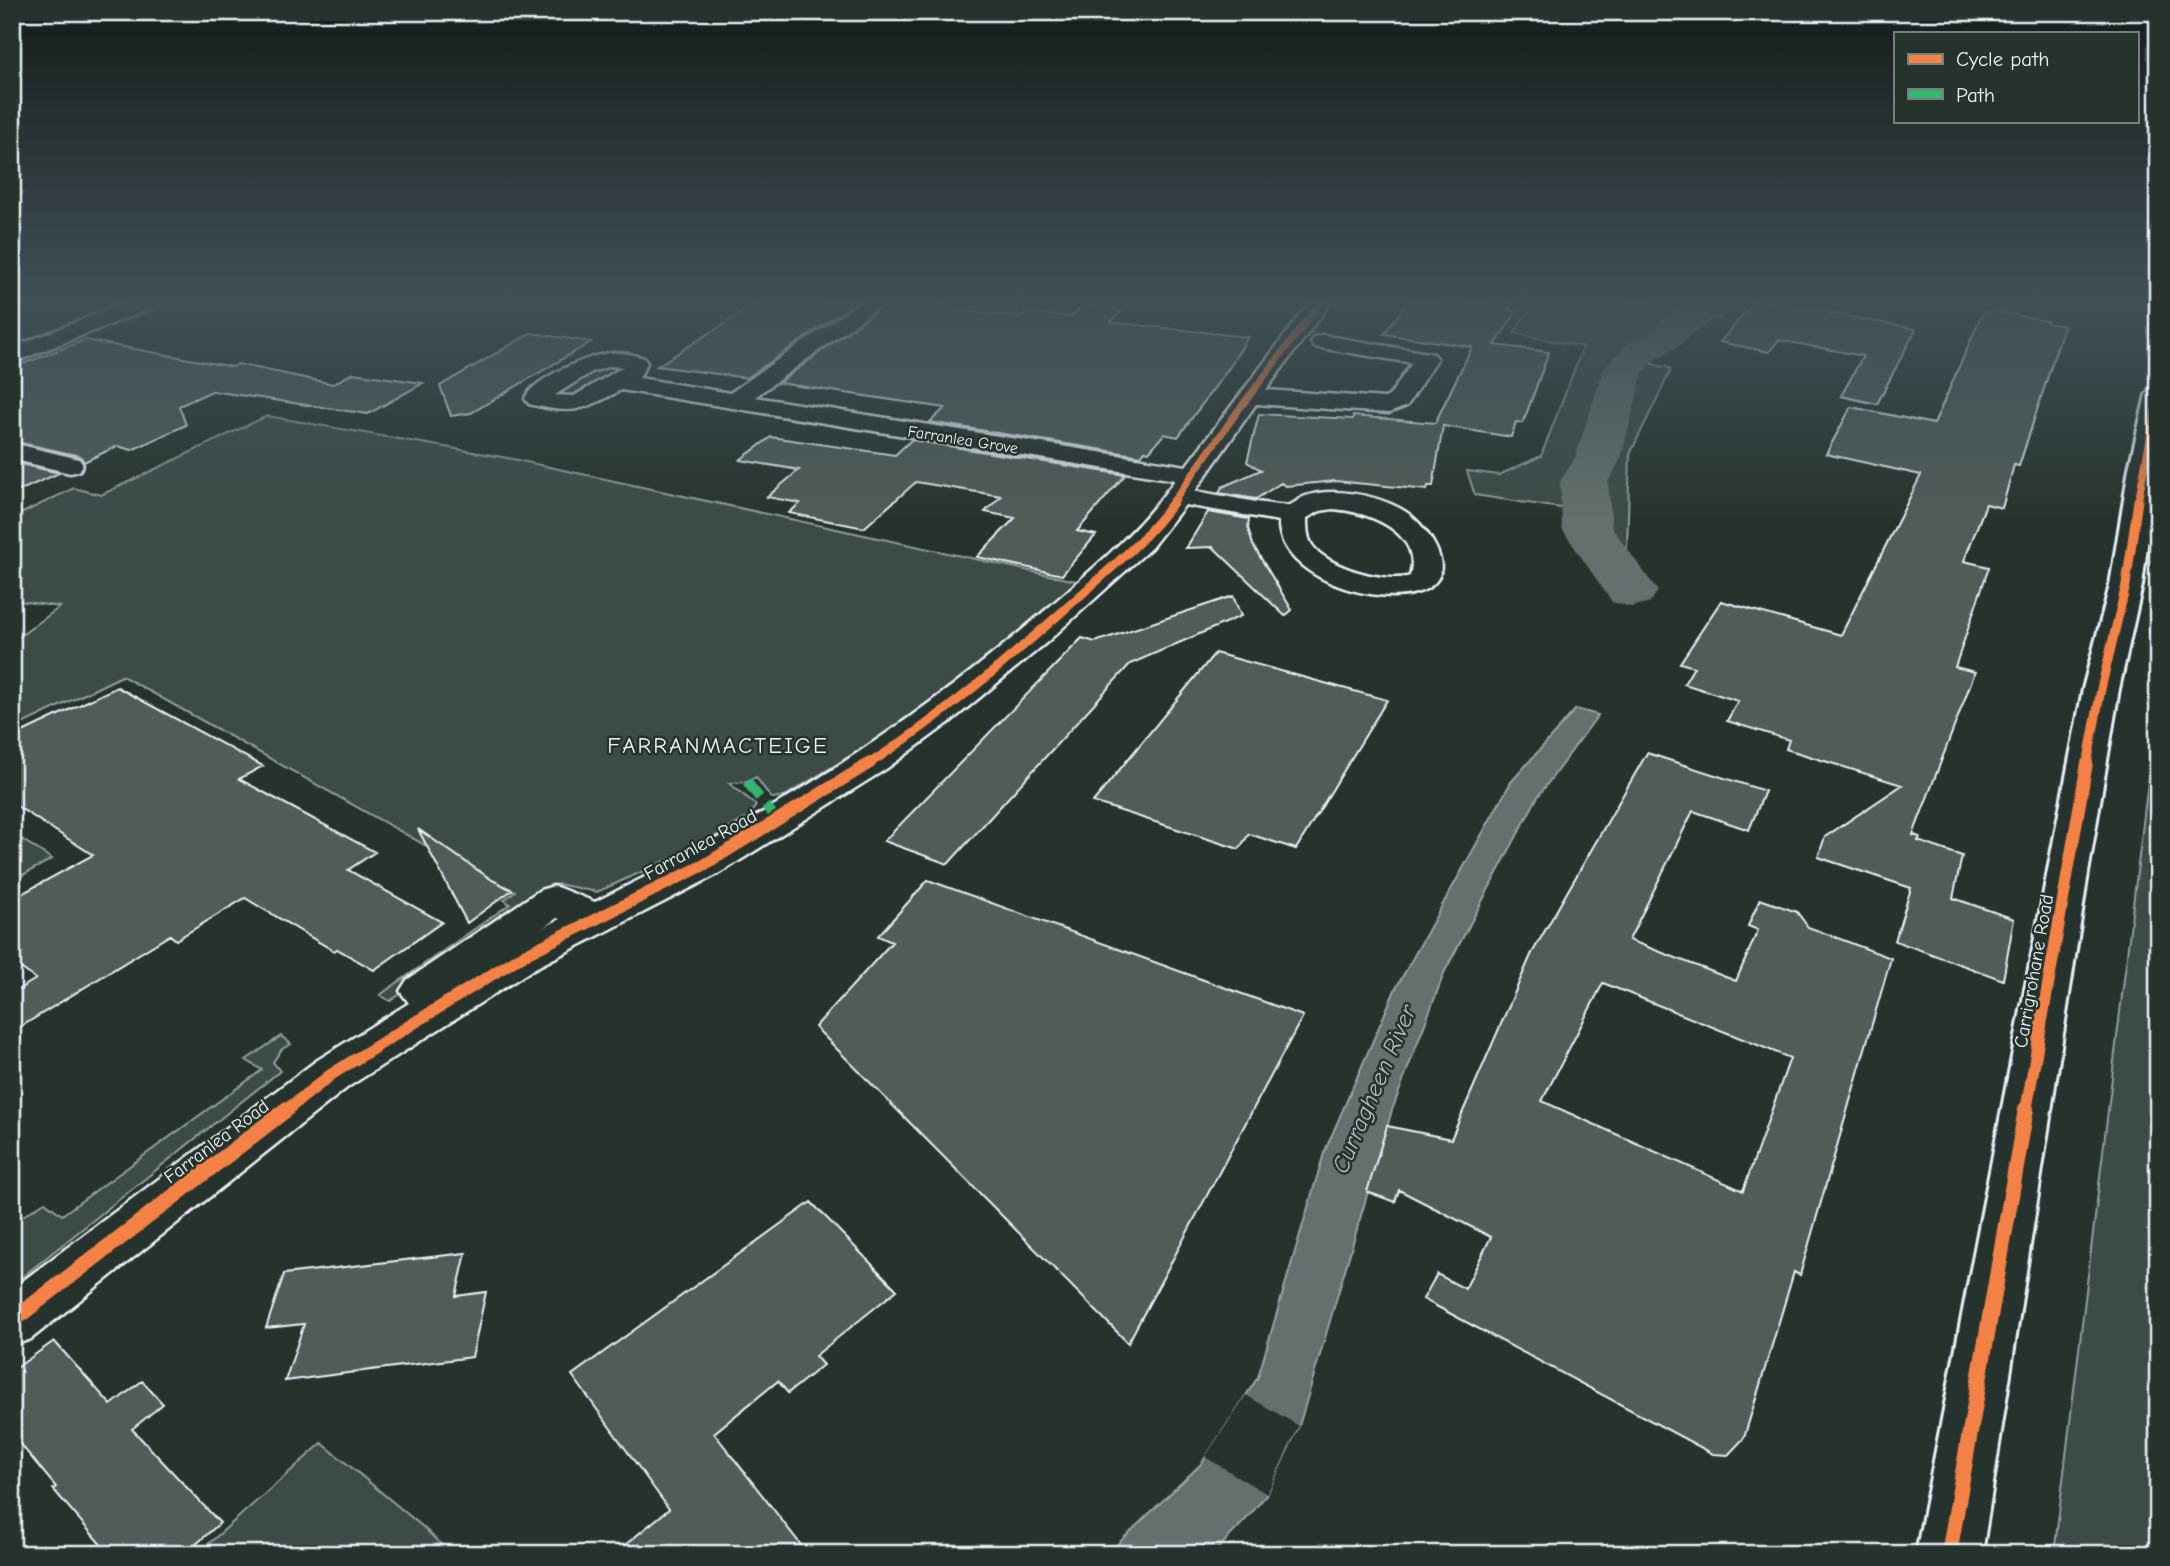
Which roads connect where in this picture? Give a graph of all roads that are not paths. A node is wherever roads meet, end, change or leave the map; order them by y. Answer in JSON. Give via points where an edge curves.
{"nodes":[{"id":1,"x":771,"y":375,"type":"edge"},
{"id":2,"x":1267,"y":375,"type":"edge"},
{"id":3,"x":1415,"y":375,"type":"edge"},
{"id":4,"x":618,"y":382,"type":"dead end"},
{"id":5,"x":2158,"y":395,"type":"edge"},
{"id":6,"x":1251,"y":396,"type":"junction"},
{"id":7,"x":734,"y":401,"type":"junction"},
{"id":8,"x":12,"y":451,"type":"edge"},
{"id":9,"x":69,"y":465,"type":"dead end"},
{"id":10,"x":1185,"y":485,"type":"junction"},
{"id":11,"x":1293,"y":514,"type":"dead end"},
{"id":12,"x":12,"y":1321,"type":"edge"},
{"id":13,"x":1949,"y":1554,"type":"edge"}],
"edges":[{"from":1,"to":7,"type":"street"},
{"from":2,"to":6,"type":"street","name":"Farranlea Road"},
{"from":3,"to":6,"type":"street","via":[[1390,406]]},
{"from":4,"to":7,"type":"street","name":"Farranlea Grove"},
{"from":5,"to":13,"type":"main road","name":"Carrigrohane Road","via":[[2126,585],[2101,689],[2067,873]]},
{"from":6,"to":10,"type":"street","name":"Farranlea Road"},
{"from":7,"to":10,"type":"street","name":"Farranlea Grove"},
{"from":8,"to":9,"type":"street"},
{"from":10,"to":11,"type":"street","name":"Farranlea Grove"},
{"from":10,"to":12,"type":"street","name":"Farranlea Road","via":[[1141,542],[938,715],[787,816],[595,919],[554,900],[423,988],[388,1037],[332,1074]]}]}
